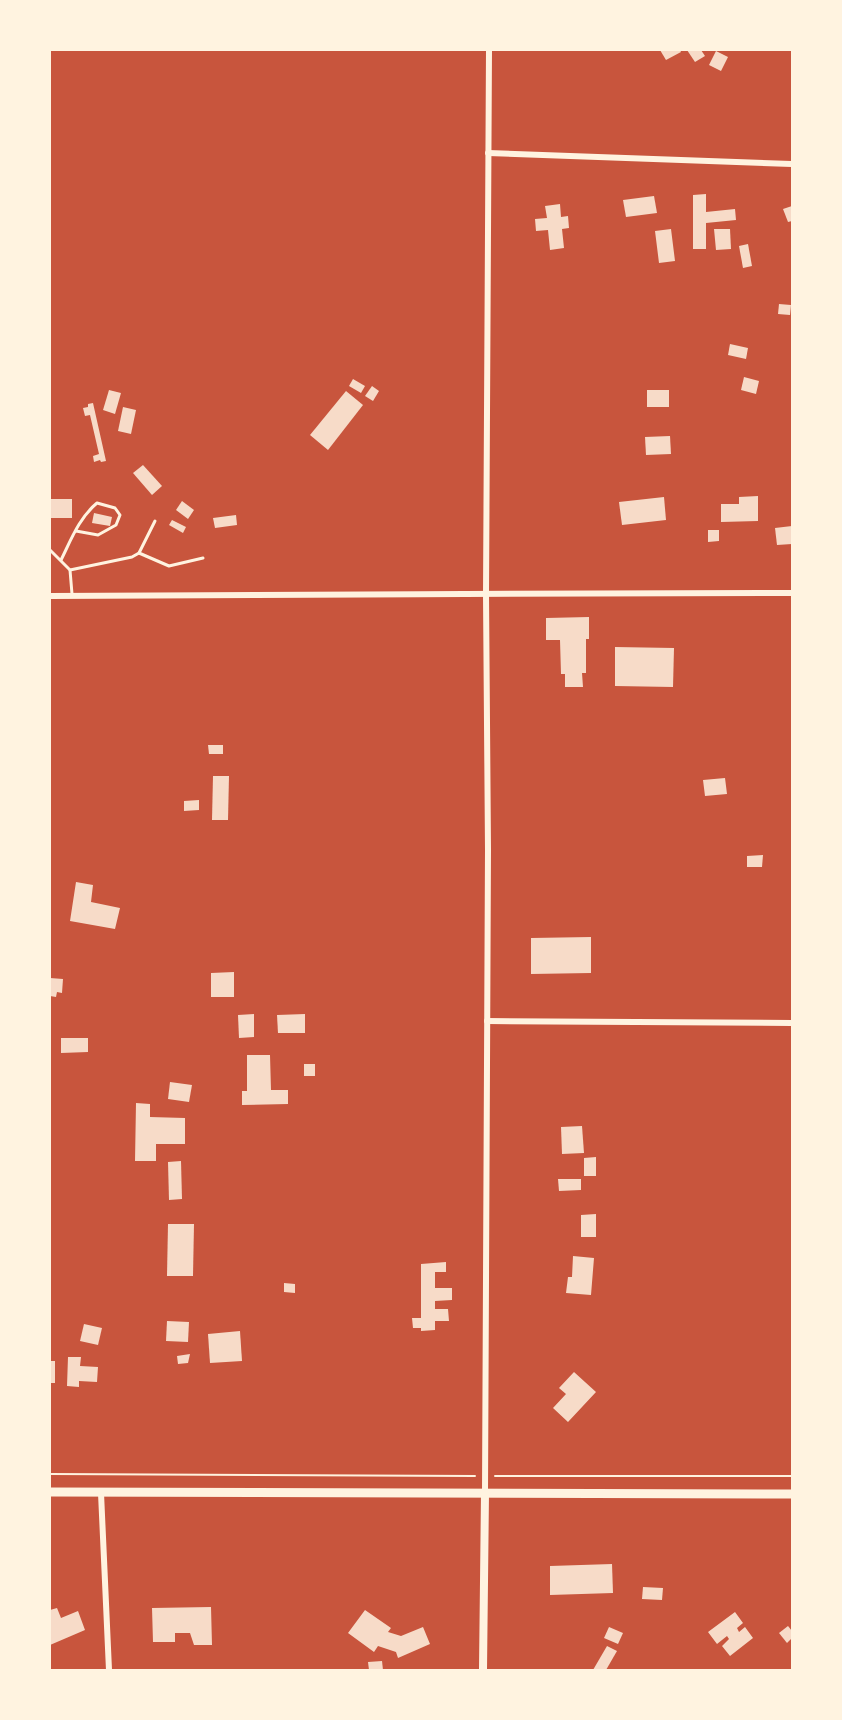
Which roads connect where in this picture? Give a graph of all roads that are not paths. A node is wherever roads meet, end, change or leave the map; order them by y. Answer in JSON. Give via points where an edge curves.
{"nodes":[{"id":1,"x":489,"y":50,"type":"edge"},
{"id":2,"x":488,"y":153,"type":"junction"},
{"id":3,"x":792,"y":164,"type":"edge"},
{"id":4,"x":155,"y":521,"type":"dead end"},
{"id":5,"x":76,"y":531,"type":"junction"},
{"id":6,"x":50,"y":550,"type":"edge"},
{"id":7,"x":139,"y":553,"type":"junction"},
{"id":8,"x":203,"y":558,"type":"dead end"},
{"id":9,"x":61,"y":560,"type":"junction"},
{"id":10,"x":70,"y":570,"type":"junction"},
{"id":11,"x":792,"y":593,"type":"edge"},
{"id":12,"x":486,"y":595,"type":"junction"},
{"id":13,"x":50,"y":596,"type":"edge"},
{"id":14,"x":72,"y":596,"type":"junction"},
{"id":15,"x":488,"y":1021,"type":"junction"},
{"id":16,"x":792,"y":1023,"type":"edge"},
{"id":17,"x":50,"y":1492,"type":"edge"},
{"id":18,"x":101,"y":1493,"type":"junction"},
{"id":19,"x":485,"y":1493,"type":"junction"},
{"id":20,"x":792,"y":1494,"type":"edge"},
{"id":21,"x":109,"y":1671,"type":"edge"},
{"id":22,"x":483,"y":1671,"type":"edge"}],
"edges":[{"from":1,"to":2,"type":"street"},
{"from":2,"to":3,"type":"street"},
{"from":2,"to":12,"type":"street"},
{"from":4,"to":7,"type":"lane"},
{"from":5,"to":5,"type":"lane","via":[[85,513],[97,503],[115,508],[120,515],[116,525],[98,536]]},
{"from":5,"to":9,"type":"lane"},
{"from":6,"to":9,"type":"lane"},
{"from":7,"to":8,"type":"lane","via":[[169,566]]},
{"from":7,"to":10,"type":"lane"},
{"from":9,"to":10,"type":"lane"},
{"from":10,"to":14,"type":"lane"},
{"from":11,"to":12,"type":"street"},
{"from":12,"to":14,"type":"street"},
{"from":12,"to":15,"type":"street"},
{"from":13,"to":14,"type":"street"},
{"from":15,"to":16,"type":"street"},
{"from":15,"to":19,"type":"street"},
{"from":17,"to":18,"type":"main road"},
{"from":18,"to":19,"type":"main road"},
{"from":18,"to":21,"type":"street"},
{"from":19,"to":20,"type":"main road"},
{"from":19,"to":22,"type":"street"}]}
